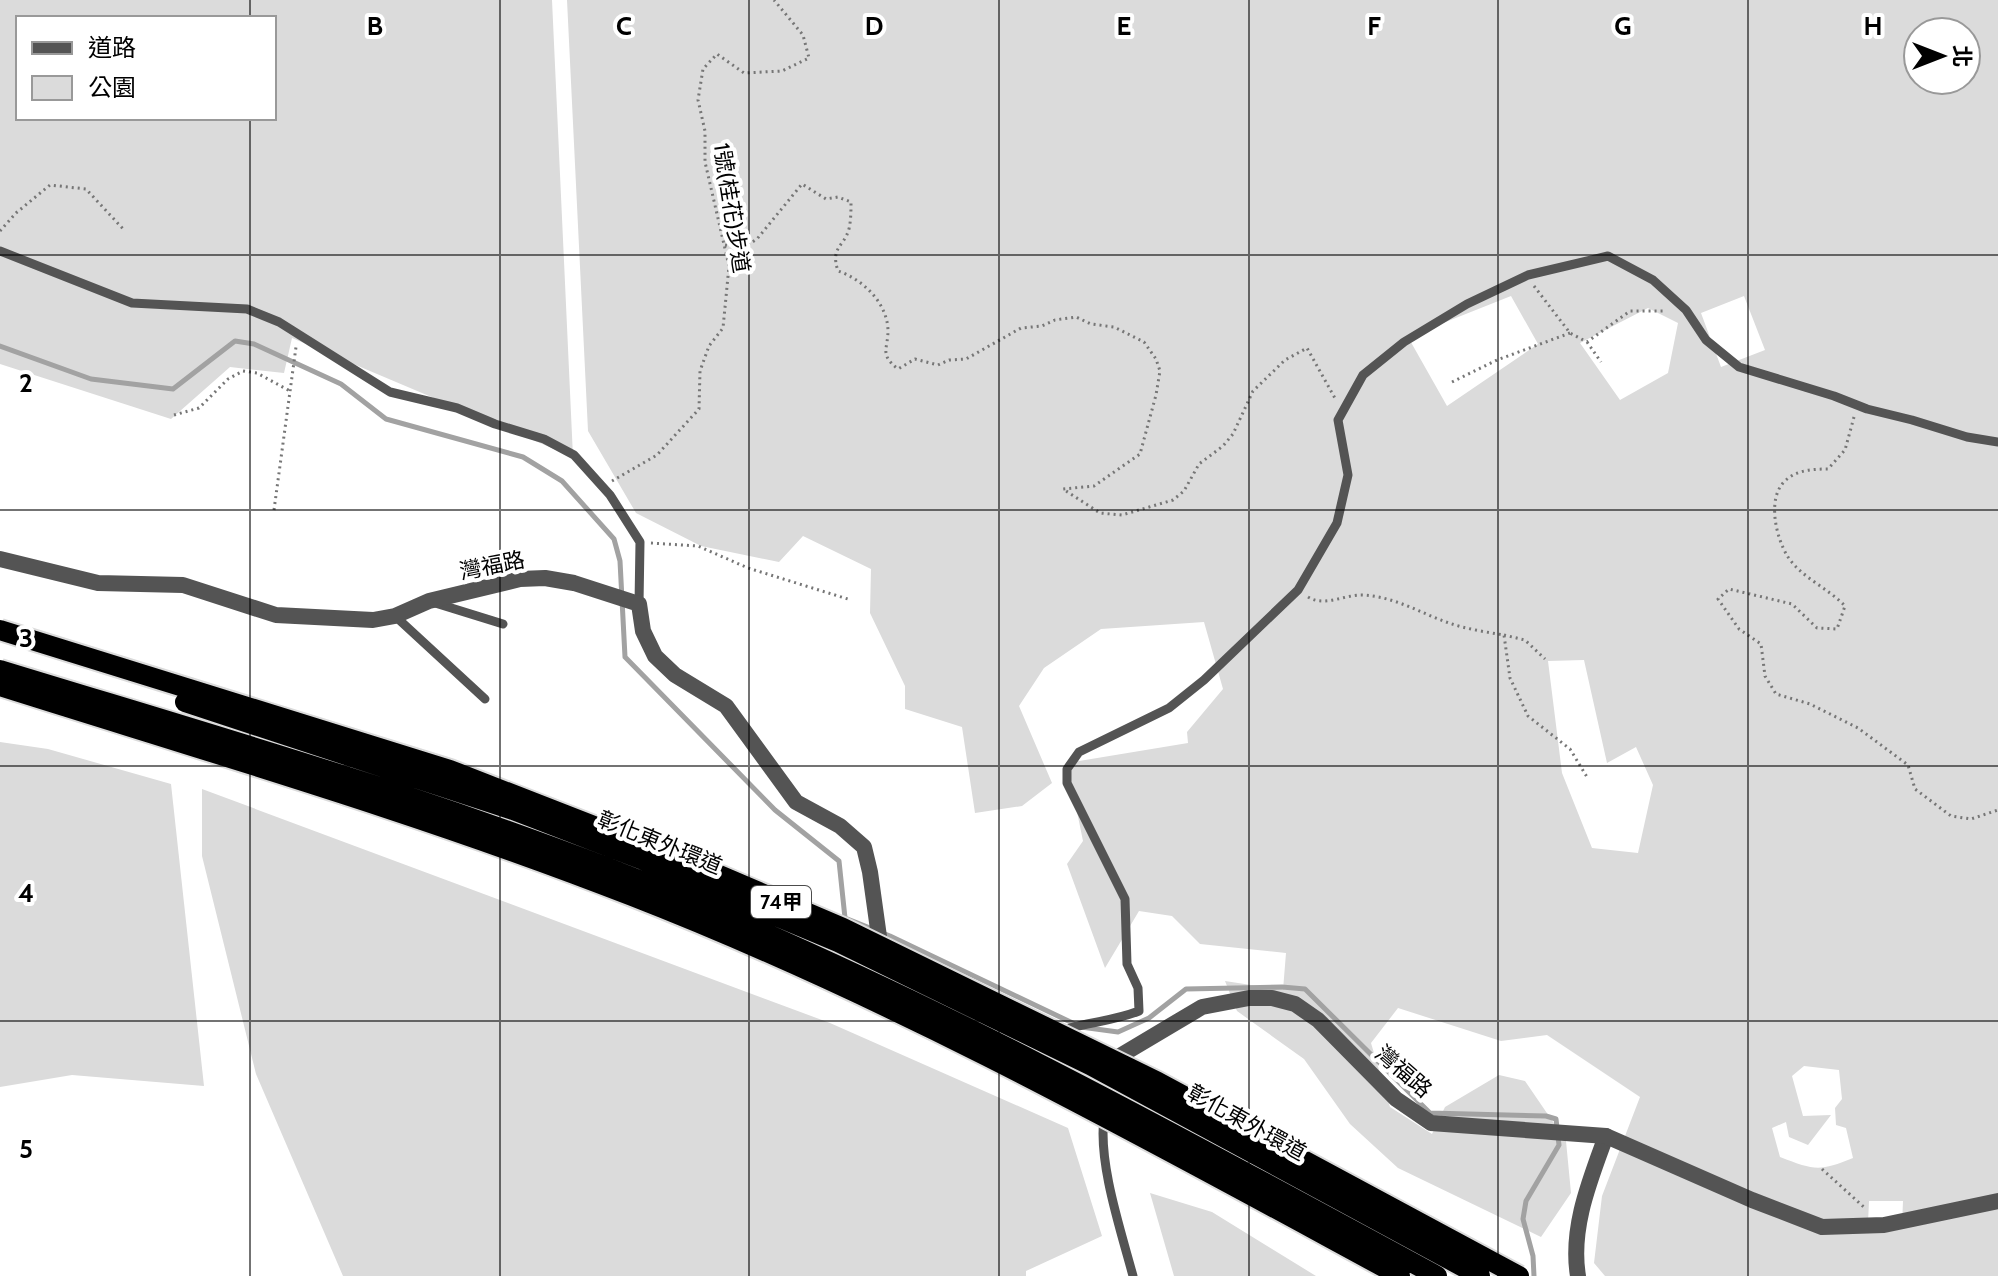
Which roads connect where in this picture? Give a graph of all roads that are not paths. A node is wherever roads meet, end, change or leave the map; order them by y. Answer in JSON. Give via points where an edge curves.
{"nodes":[{"id":1,"x":0,"y":251,"type":"edge"},
{"id":2,"x":1998,"y":442,"type":"edge"},
{"id":3,"x":0,"y":559,"type":"edge"},
{"id":4,"x":429,"y":601,"type":"junction"},
{"id":5,"x":639,"y":604,"type":"junction"},
{"id":6,"x":395,"y":616,"type":"junction"},
{"id":7,"x":503,"y":624,"type":"dead end"},
{"id":8,"x":0,"y":630,"type":"edge"},
{"id":9,"x":0,"y":644,"type":"edge"},
{"id":10,"x":0,"y":670,"type":"edge"},
{"id":11,"x":0,"y":686,"type":"edge"},
{"id":12,"x":485,"y":699,"type":"dead end"},
{"id":13,"x":874,"y":913,"type":"junction"},
{"id":14,"x":1062,"y":1043,"type":"junction"},
{"id":15,"x":1112,"y":1063,"type":"junction"},
{"id":16,"x":1606,"y":1136,"type":"junction"},
{"id":17,"x":1998,"y":1201,"type":"edge"},
{"id":18,"x":1133,"y":1276,"type":"edge"},
{"id":19,"x":1400,"y":1276,"type":"edge"},
{"id":20,"x":1437,"y":1276,"type":"edge"},
{"id":21,"x":1480,"y":1276,"type":"edge"},
{"id":22,"x":1519,"y":1276,"type":"edge"},
{"id":23,"x":1578,"y":1276,"type":"edge"}],
"edges":[{"from":1,"to":5,"type":"lane","via":[[132,303],[247,309],[279,322],[390,392],[457,408],[574,455],[610,495],[640,542]]},
{"from":2,"to":14,"type":"lane","via":[[1855,405],[1739,367],[1706,340],[1686,310],[1653,280],[1608,256],[1528,275],[1467,304],[1382,358],[1363,375],[1338,420],[1348,475],[1337,523],[1298,590],[1169,708],[1079,752],[1067,769],[1067,783],[1125,899],[1127,964],[1138,988],[1139,1011],[1070,1028]]},
{"from":3,"to":6,"type":"street","name":"灣福路","via":[[98,583],[183,585],[276,615],[373,620]]},
{"from":4,"to":5,"type":"street","name":"灣福路","via":[[545,578]]},
{"from":4,"to":6,"type":"street","name":"灣福路"},
{"from":4,"to":7,"type":"lane"},
{"from":5,"to":13,"type":"street","via":[[643,631],[655,656],[675,675],[726,706],[796,802],[840,826],[864,847]]},
{"from":6,"to":12,"type":"lane"},
{"from":8,"to":22,"type":"main road","number":"74甲","bridge":true,"via":[[450,770],[727,878],[881,946],[1158,1082]]},
{"from":9,"to":21,"type":"main road","name":"彰化東外環道","number":"74甲","bridge":true,"via":[[513,810],[838,942],[1090,1065]]},
{"from":10,"to":20,"type":"main road","name":"彰化東外環道","number":"74甲","bridge":true,"via":[[438,805],[701,905],[1077,1082]]},
{"from":11,"to":19,"type":"main road","number":"74甲","bridge":true,"via":[[434,822],[693,921],[823,976],[1071,1098]]},
{"from":13,"to":14,"type":"street","via":[[888,955],[898,963]]},
{"from":13,"to":15,"type":"street","via":[[888,970],[915,990],[1060,1061]]},
{"from":14,"to":15,"type":"street"},
{"from":15,"to":16,"type":"street","name":"灣福路","via":[[1202,1007],[1272,998],[1295,1004],[1318,1020],[1396,1099],[1431,1123]]},
{"from":15,"to":18,"type":"lane","via":[[1103,1131]]},
{"from":16,"to":17,"type":"street","name":"灣福路","via":[[1822,1227],[1895,1222]]},
{"from":16,"to":23,"type":"street","via":[[1585,1194],[1574,1256]]}]}
